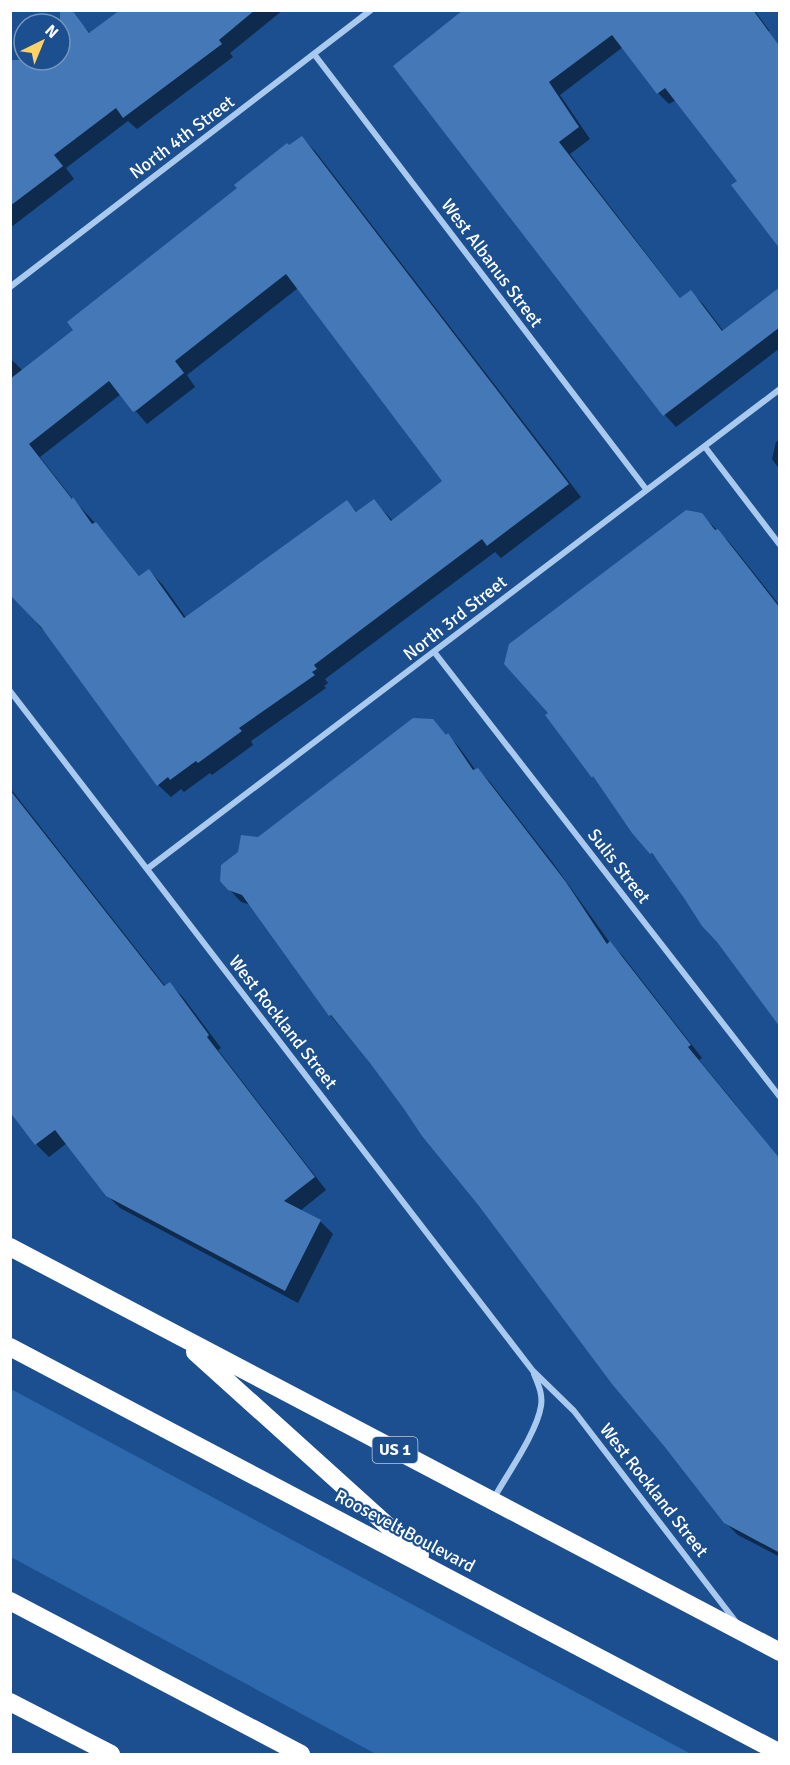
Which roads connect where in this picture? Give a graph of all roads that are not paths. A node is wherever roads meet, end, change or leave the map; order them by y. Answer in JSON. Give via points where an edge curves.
{"nodes":[{"id":1,"x":371,"y":10,"type":"edge"},
{"id":2,"x":314,"y":54,"type":"junction"},
{"id":3,"x":10,"y":287,"type":"edge"},
{"id":4,"x":780,"y":389,"type":"edge"},
{"id":5,"x":705,"y":447,"type":"junction"},
{"id":6,"x":646,"y":489,"type":"junction"},
{"id":7,"x":780,"y":545,"type":"edge"},
{"id":8,"x":435,"y":652,"type":"junction"},
{"id":9,"x":10,"y":691,"type":"edge"},
{"id":10,"x":147,"y":869,"type":"junction"},
{"id":11,"x":780,"y":1097,"type":"edge"},
{"id":12,"x":10,"y":1247,"type":"edge"},
{"id":13,"x":173,"y":1333,"type":"junction"},
{"id":14,"x":10,"y":1347,"type":"edge"},
{"id":15,"x":533,"y":1371,"type":"junction"},
{"id":16,"x":492,"y":1501,"type":"junction"},
{"id":17,"x":441,"y":1574,"type":"junction"},
{"id":18,"x":10,"y":1601,"type":"edge"},
{"id":19,"x":746,"y":1634,"type":"junction"},
{"id":20,"x":780,"y":1652,"type":"edge"},
{"id":21,"x":10,"y":1702,"type":"edge"},
{"id":22,"x":780,"y":1753,"type":"edge"},
{"id":23,"x":111,"y":1755,"type":"edge"},
{"id":24,"x":301,"y":1755,"type":"edge"}],
"edges":[{"from":1,"to":2,"type":"street","name":"North 4th Street"},
{"from":2,"to":3,"type":"street","name":"North 4th Street"},
{"from":2,"to":6,"type":"street","name":"West Albanus Street"},
{"from":4,"to":5,"type":"street","name":"North 3rd Street"},
{"from":5,"to":6,"type":"street","name":"North 3rd Street"},
{"from":5,"to":7,"type":"street"},
{"from":6,"to":8,"type":"street","name":"North 3rd Street"},
{"from":8,"to":10,"type":"street","name":"North 3rd Street"},
{"from":8,"to":11,"type":"street","name":"Sulis Street"},
{"from":9,"to":10,"type":"street","name":"West Rockland Street"},
{"from":10,"to":15,"type":"street","name":"West Rockland Street"},
{"from":12,"to":13,"type":"highway","number":"US 1"},
{"from":13,"to":16,"type":"highway","number":"US 1"},
{"from":13,"to":17,"type":"highway"},
{"from":14,"to":17,"type":"highway","name":"Roosevelt Boulevard"},
{"from":15,"to":16,"type":"street","name":"West Rockland Street","via":[[542,1404],[537,1420]]},
{"from":15,"to":19,"type":"street","name":"West Rockland Street","via":[[574,1411]]},
{"from":16,"to":19,"type":"highway","number":"US 1"},
{"from":17,"to":22,"type":"highway","name":"Roosevelt Boulevard"},
{"from":18,"to":24,"type":"highway"},
{"from":19,"to":20,"type":"highway","number":"US 1"},
{"from":21,"to":23,"type":"highway"}]}
